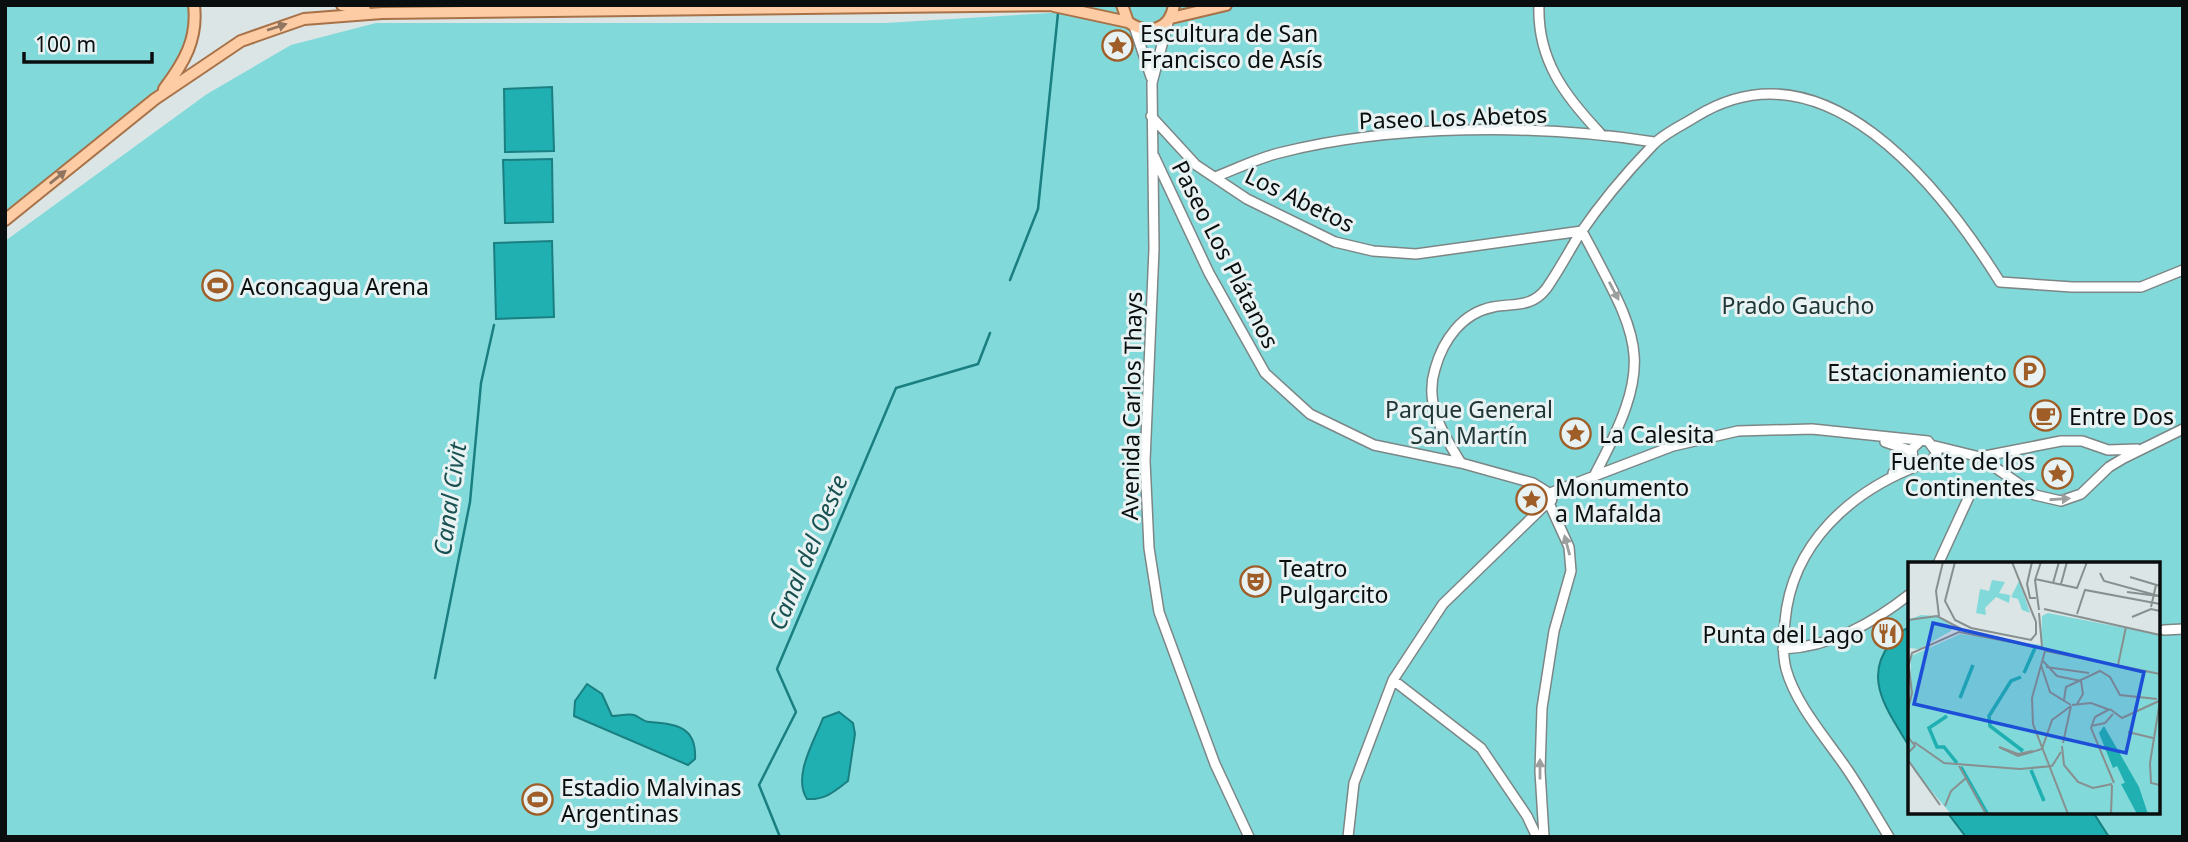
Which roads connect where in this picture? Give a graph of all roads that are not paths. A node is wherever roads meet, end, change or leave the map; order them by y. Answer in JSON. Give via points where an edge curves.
{"nodes":[{"id":1,"x":194,"y":5,"type":"edge"},
{"id":2,"x":342,"y":5,"type":"edge"},
{"id":3,"x":1061,"y":5,"type":"edge"},
{"id":4,"x":1122,"y":5,"type":"edge"},
{"id":5,"x":1174,"y":5,"type":"edge"},
{"id":6,"x":1226,"y":5,"type":"edge"},
{"id":7,"x":1539,"y":5,"type":"edge"},
{"id":8,"x":1054,"y":6,"type":"edge"},
{"id":9,"x":382,"y":13,"type":"junction"},
{"id":10,"x":1170,"y":20,"type":"junction"},
{"id":11,"x":1131,"y":24,"type":"junction"},
{"id":12,"x":1152,"y":83,"type":"junction"},
{"id":13,"x":155,"y":99,"type":"junction"},
{"id":14,"x":1151,"y":116,"type":"junction"},
{"id":15,"x":1600,"y":134,"type":"junction"},
{"id":16,"x":1654,"y":142,"type":"junction"},
{"id":17,"x":1152,"y":151,"type":"junction"},
{"id":18,"x":1215,"y":177,"type":"junction"},
{"id":19,"x":5,"y":220,"type":"edge"},
{"id":20,"x":1582,"y":231,"type":"junction"},
{"id":21,"x":2183,"y":270,"type":"edge"},
{"id":22,"x":2183,"y":429,"type":"edge"},
{"id":23,"x":1873,"y":438,"type":"junction"},
{"id":24,"x":1920,"y":441,"type":"junction"},
{"id":25,"x":1934,"y":446,"type":"junction"},
{"id":26,"x":2143,"y":449,"type":"junction"},
{"id":27,"x":1912,"y":453,"type":"junction"},
{"id":28,"x":1959,"y":454,"type":"junction"},
{"id":29,"x":1980,"y":457,"type":"junction"},
{"id":30,"x":1935,"y":460,"type":"junction"},
{"id":31,"x":1461,"y":463,"type":"junction"},
{"id":32,"x":1920,"y":465,"type":"junction"},
{"id":33,"x":1594,"y":476,"type":"junction"},
{"id":34,"x":1890,"y":477,"type":"junction"},
{"id":35,"x":1972,"y":490,"type":"dead end"},
{"id":36,"x":1548,"y":497,"type":"junction"},
{"id":37,"x":1939,"y":562,"type":"edge"},
{"id":38,"x":1908,"y":595,"type":"edge"},
{"id":39,"x":2183,"y":629,"type":"edge"},
{"id":40,"x":2164,"y":630,"type":"dead end"},
{"id":41,"x":1783,"y":649,"type":"junction"},
{"id":42,"x":1393,"y":680,"type":"junction"},
{"id":43,"x":1249,"y":837,"type":"edge"},
{"id":44,"x":1348,"y":837,"type":"edge"},
{"id":45,"x":1537,"y":837,"type":"edge"},
{"id":46,"x":1544,"y":837,"type":"edge"},
{"id":47,"x":1889,"y":837,"type":"edge"}],
"edges":[{"from":1,"to":13,"type":"main road","via":[[189,51]]},
{"from":2,"to":9,"type":"main road"},
{"from":3,"to":8,"type":"main road"},
{"from":4,"to":11,"type":"main road"},
{"from":5,"to":10,"type":"main road"},
{"from":6,"to":10,"type":"main road"},
{"from":7,"to":15,"type":"street","via":[[1538,31],[1550,69]]},
{"from":8,"to":9,"type":"main road"},
{"from":8,"to":11,"type":"main road"},
{"from":13,"to":9,"type":"main road","one_way":true,"via":[[241,41],[277,26],[326,16]]},
{"from":10,"to":11,"type":"main road","via":[[1153,30]]},
{"from":10,"to":12,"type":"street","name":"Avenida Carlos Thays"},
{"from":11,"to":12,"type":"street","name":"Avenida Carlos Thays"},
{"from":12,"to":14,"type":"street","name":"Avenida Carlos Thays"},
{"from":19,"to":13,"type":"main road","one_way":true},
{"from":14,"to":17,"type":"street","name":"Avenida Carlos Thays"},
{"from":14,"to":18,"type":"street","name":"Los Abetos","via":[[1196,164]]},
{"from":15,"to":16,"type":"street","name":"Paseo Los Abetos"},
{"from":15,"to":18,"type":"street","name":"Paseo Los Abetos","via":[[1457,131],[1357,137],[1278,153]]},
{"from":16,"to":20,"type":"street"},
{"from":16,"to":21,"type":"street","via":[[1712,107],[1755,95],[1795,94],[1828,105],[1907,162],[1942,198],[2000,282],[2140,287]]},
{"from":17,"to":31,"type":"street","name":"Paseo Los Plátanos","via":[[1209,273],[1265,373],[1310,414],[1374,445]]},
{"from":17,"to":43,"type":"street","name":"Avenida Carlos Thays","via":[[1154,249],[1145,461],[1153,586],[1215,764]]},
{"from":18,"to":20,"type":"street","name":"Los Abetos","via":[[1247,199],[1335,242],[1373,251],[1416,254]]},
{"from":20,"to":31,"type":"street","via":[[1534,302],[1492,307],[1472,315],[1456,327],[1443,347],[1431,393],[1436,419]]},
{"from":20,"to":33,"type":"street","one_way":true,"via":[[1628,319],[1637,359],[1627,408]]},
{"from":22,"to":26,"type":"street"},
{"from":23,"to":24,"type":"street"},
{"from":23,"to":27,"type":"street"},
{"from":23,"to":33,"type":"street","via":[[1812,429],[1738,431],[1673,446]]},
{"from":24,"to":25,"type":"street"},
{"from":24,"to":27,"type":"street"},
{"from":25,"to":28,"type":"street"},
{"from":25,"to":30,"type":"street"},
{"from":26,"to":29,"type":"street","via":[[2108,450],[2082,441],[2061,441]]},
{"from":29,"to":26,"type":"street","one_way":true,"via":[[2046,500],[2070,500]]},
{"from":27,"to":32,"type":"street"},
{"from":27,"to":34,"type":"street"},
{"from":28,"to":29,"type":"street"},
{"from":28,"to":30,"type":"street"},
{"from":30,"to":32,"type":"street"},
{"from":31,"to":36,"type":"street","name":"Paseo Los Plátanos","via":[[1533,483]]},
{"from":32,"to":34,"type":"street"},
{"from":33,"to":36,"type":"street"},
{"from":34,"to":41,"type":"street","via":[[1840,511],[1806,553],[1786,610]]},
{"from":35,"to":37,"type":"street"},
{"from":36,"to":42,"type":"street","via":[[1536,517],[1443,604]]},
{"from":46,"to":36,"type":"street","one_way":true,"via":[[1542,708],[1554,631],[1572,571],[1569,547]]},
{"from":38,"to":41,"type":"street","via":[[1859,628],[1825,642]]},
{"from":39,"to":40,"type":"street"},
{"from":41,"to":47,"type":"street","via":[[1786,670],[1798,696]]},
{"from":42,"to":44,"type":"street","via":[[1354,783]]},
{"from":42,"to":45,"type":"street","via":[[1481,748]]}]}
